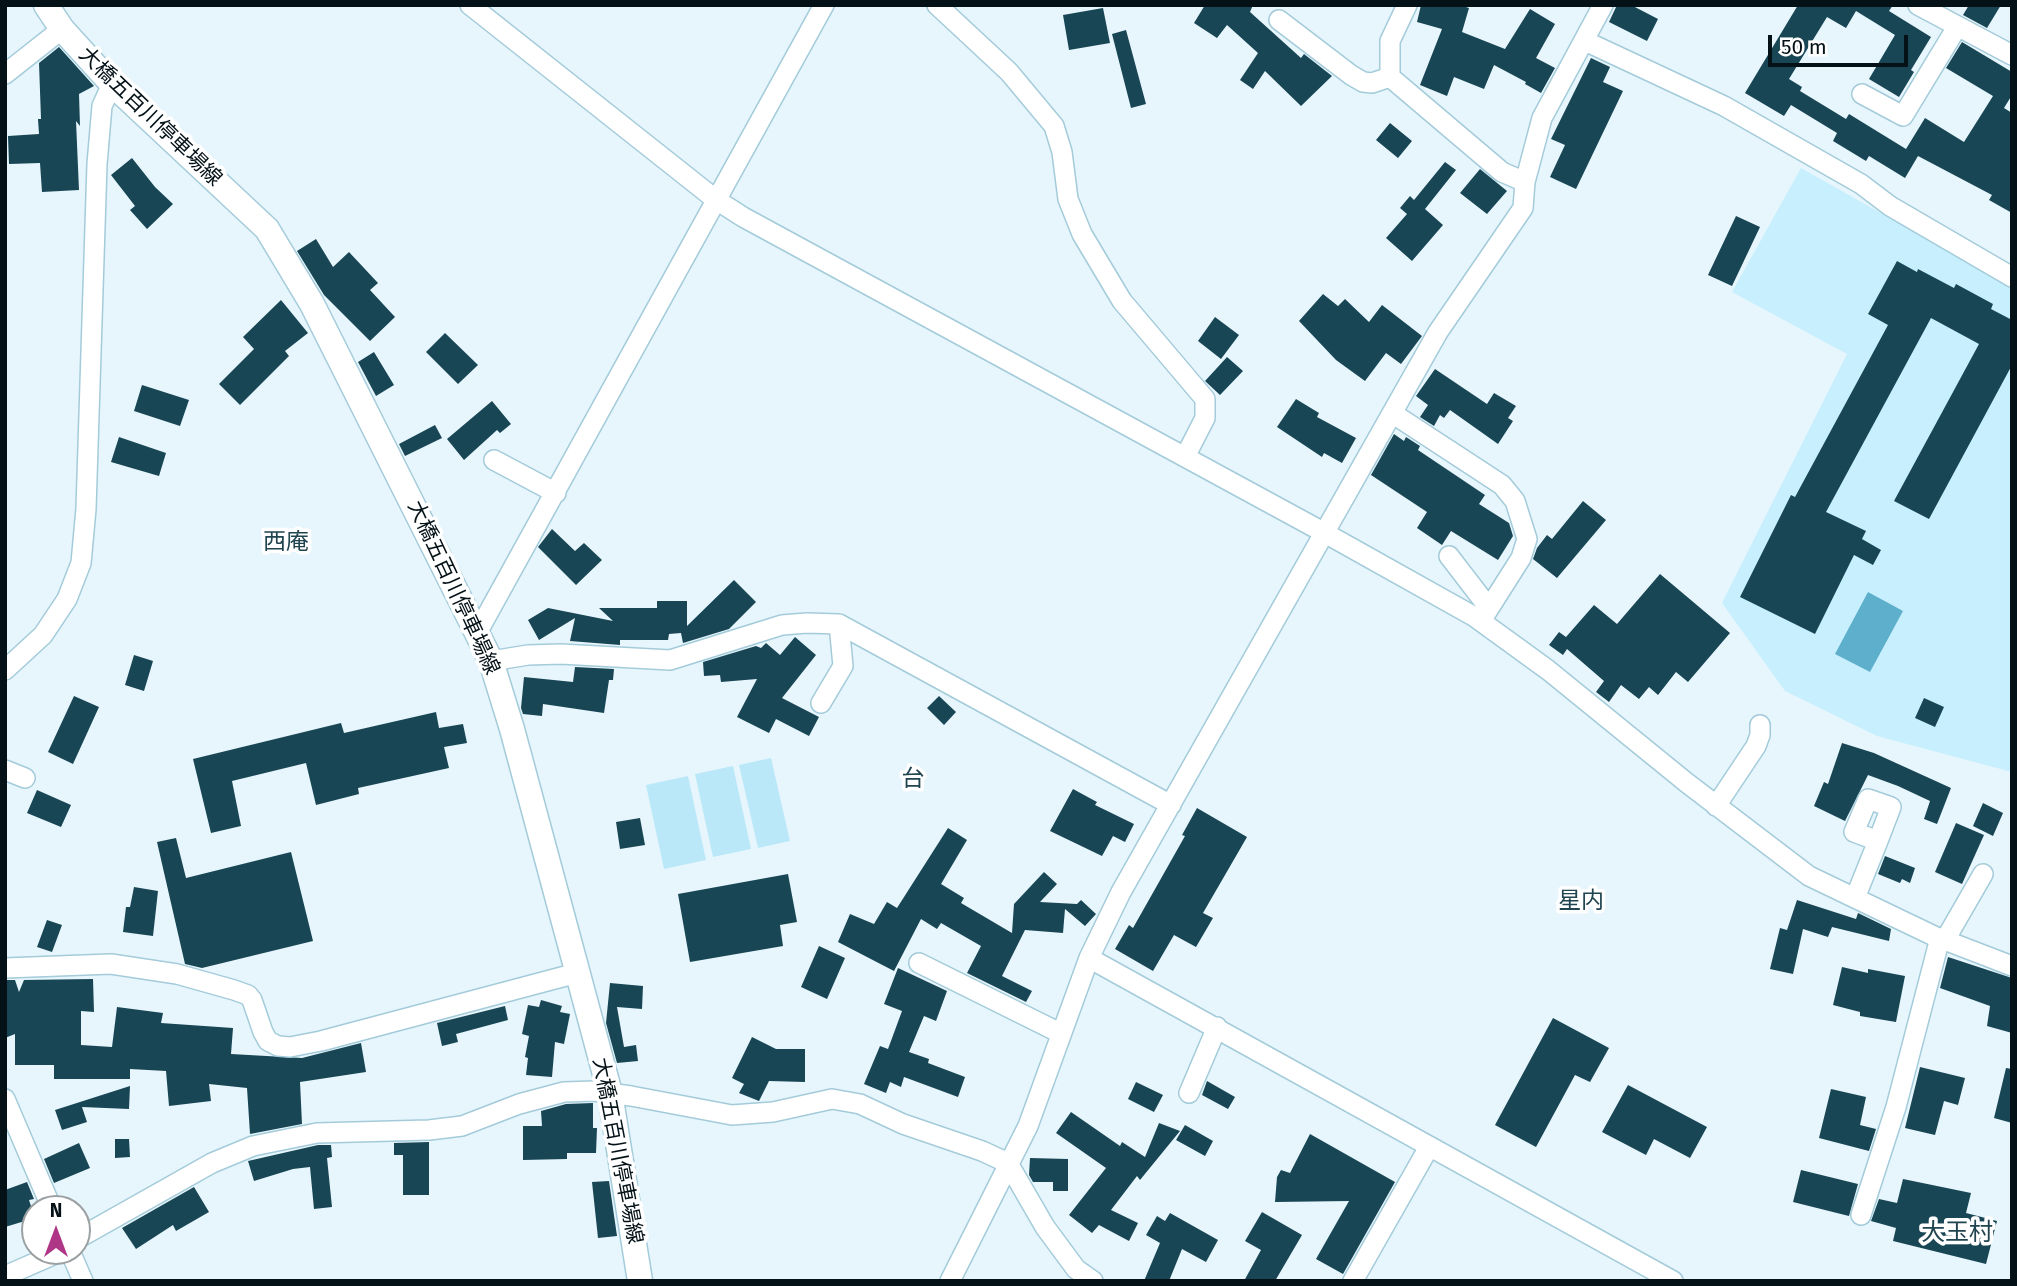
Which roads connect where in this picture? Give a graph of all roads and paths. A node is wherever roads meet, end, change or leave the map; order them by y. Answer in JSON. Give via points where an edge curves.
{"nodes":[{"id":1,"x":46,"y":5,"type":"edge"},
{"id":2,"x":470,"y":5,"type":"edge"},
{"id":3,"x":824,"y":5,"type":"edge"},
{"id":4,"x":937,"y":5,"type":"edge"},
{"id":5,"x":1407,"y":5,"type":"edge"},
{"id":6,"x":1603,"y":5,"type":"edge"},
{"id":7,"x":1918,"y":5,"type":"edge"},
{"id":8,"x":1279,"y":20,"type":"dead end"},
{"id":9,"x":1957,"y":27,"type":"junction"},
{"id":10,"x":62,"y":29,"type":"junction"},
{"id":11,"x":1585,"y":41,"type":"junction"},
{"id":12,"x":2012,"y":55,"type":"edge"},
{"id":13,"x":5,"y":74,"type":"edge"},
{"id":14,"x":1390,"y":77,"type":"junction"},
{"id":15,"x":112,"y":84,"type":"junction"},
{"id":16,"x":1862,"y":94,"type":"dead end"},
{"id":17,"x":1525,"y":182,"type":"junction"},
{"id":18,"x":715,"y":200,"type":"junction"},
{"id":19,"x":2012,"y":277,"type":"edge"},
{"id":20,"x":1392,"y":413,"type":"junction"},
{"id":21,"x":1185,"y":457,"type":"junction"},
{"id":22,"x":494,"y":460,"type":"dead end"},
{"id":23,"x":556,"y":493,"type":"junction"},
{"id":24,"x":1323,"y":532,"type":"junction"},
{"id":25,"x":1449,"y":556,"type":"dead end"},
{"id":26,"x":1485,"y":615,"type":"junction"},
{"id":27,"x":839,"y":624,"type":"junction"},
{"id":28,"x":476,"y":635,"type":"junction"},
{"id":29,"x":491,"y":661,"type":"junction"},
{"id":30,"x":5,"y":670,"type":"edge"},
{"id":31,"x":821,"y":703,"type":"dead end"},
{"id":32,"x":1760,"y":725,"type":"dead end"},
{"id":33,"x":5,"y":769,"type":"edge"},
{"id":34,"x":25,"y":778,"type":"dead end"},
{"id":35,"x":1171,"y":805,"type":"junction"},
{"id":36,"x":1716,"y":806,"type":"junction"},
{"id":37,"x":1878,"y":841,"type":"dead end"},
{"id":38,"x":1983,"y":874,"type":"dead end"},
{"id":39,"x":1855,"y":898,"type":"junction"},
{"id":40,"x":1943,"y":939,"type":"junction"},
{"id":41,"x":1089,"y":958,"type":"junction"},
{"id":42,"x":919,"y":963,"type":"dead end"},
{"id":43,"x":2012,"y":966,"type":"edge"},
{"id":44,"x":5,"y":968,"type":"edge"},
{"id":45,"x":577,"y":973,"type":"junction"},
{"id":46,"x":1217,"y":1027,"type":"junction"},
{"id":47,"x":1060,"y":1033,"type":"junction"},
{"id":48,"x":610,"y":1093,"type":"junction"},
{"id":49,"x":1189,"y":1093,"type":"dead end"},
{"id":50,"x":5,"y":1099,"type":"edge"},
{"id":51,"x":1429,"y":1147,"type":"junction"},
{"id":52,"x":1008,"y":1163,"type":"junction"},
{"id":53,"x":45,"y":1195,"type":"edge"},
{"id":54,"x":1861,"y":1215,"type":"dead end"},
{"id":55,"x":91,"y":1231,"type":"edge"},
{"id":56,"x":30,"y":1265,"type":"edge"},
{"id":57,"x":76,"y":1265,"type":"edge"},
{"id":58,"x":5,"y":1276,"type":"edge"},
{"id":59,"x":83,"y":1281,"type":"edge"},
{"id":60,"x":640,"y":1281,"type":"edge"},
{"id":61,"x":950,"y":1281,"type":"edge"},
{"id":62,"x":1093,"y":1281,"type":"edge"},
{"id":63,"x":1353,"y":1281,"type":"edge"},
{"id":64,"x":1673,"y":1281,"type":"edge"}],
"edges":[{"from":1,"to":10,"type":"main road","name":"大橋五百川停車場線"},
{"from":2,"to":18,"type":"street"},
{"from":3,"to":18,"type":"street"},
{"from":4,"to":21,"type":"street","via":[[1009,72],[1054,126],[1068,198],[1082,234],[1122,301],[1205,399],[1205,418]]},
{"from":5,"to":14,"type":"street","via":[[1390,41]]},
{"from":6,"to":11,"type":"street"},
{"from":7,"to":9,"type":"street"},
{"from":8,"to":14,"type":"street","via":[[1363,82]]},
{"from":9,"to":12,"type":"street"},
{"from":9,"to":16,"type":"street","via":[[1903,116]]},
{"from":10,"to":13,"type":"street"},
{"from":10,"to":15,"type":"main road","name":"大橋五百川停車場線"},
{"from":11,"to":17,"type":"street","via":[[1542,118]]},
{"from":11,"to":19,"type":"street","via":[[1724,106]]},
{"from":14,"to":17,"type":"street","via":[[1502,172]]},
{"from":15,"to":28,"type":"main road","name":"大橋五百川停車場線","via":[[267,229],[312,304]]},
{"from":15,"to":30,"type":"street","via":[[102,106],[97,164],[81,563],[67,599],[43,635]]},
{"from":17,"to":20,"type":"street","via":[[1523,208],[1438,332]]},
{"from":18,"to":21,"type":"street"},
{"from":18,"to":23,"type":"street"},
{"from":20,"to":24,"type":"street"},
{"from":20,"to":26,"type":"street","via":[[1502,485],[1515,501],[1527,539],[1521,558]]},
{"from":21,"to":24,"type":"street"},
{"from":22,"to":23,"type":"street"},
{"from":23,"to":28,"type":"street"},
{"from":24,"to":26,"type":"street"},
{"from":24,"to":35,"type":"street"},
{"from":25,"to":26,"type":"street"},
{"from":26,"to":36,"type":"street"},
{"from":27,"to":29,"type":"street","via":[[782,625],[670,660],[561,654]]},
{"from":27,"to":31,"type":"street","via":[[842,666]]},
{"from":27,"to":35,"type":"street"},
{"from":28,"to":29,"type":"main road","name":"大橋五百川停車場線"},
{"from":29,"to":45,"type":"main road","name":"大橋五百川停車場線"},
{"from":32,"to":36,"type":"street","via":[[1756,746]]},
{"from":33,"to":34,"type":"street"},
{"from":35,"to":41,"type":"street"},
{"from":36,"to":39,"type":"street","via":[[1809,876]]},
{"from":37,"to":39,"type":"street"},
{"from":38,"to":40,"type":"street"},
{"from":39,"to":40,"type":"street"},
{"from":40,"to":43,"type":"street"},
{"from":40,"to":54,"type":"street"},
{"from":41,"to":46,"type":"street"},
{"from":41,"to":47,"type":"street"},
{"from":42,"to":47,"type":"street"},
{"from":44,"to":45,"type":"street","via":[[111,964],[223,986],[248,995],[268,1041],[278,1046],[321,1041]]},
{"from":45,"to":48,"type":"main road","name":"大橋五百川停車場線"},
{"from":46,"to":49,"type":"street"},
{"from":46,"to":51,"type":"street"},
{"from":47,"to":52,"type":"street","via":[[1028,1126]]},
{"from":48,"to":52,"type":"street","via":[[732,1115],[773,1112],[832,1099],[860,1104]]},
{"from":48,"to":55,"type":"street","via":[[564,1092],[462,1126],[317,1133],[253,1146],[212,1163]]},
{"from":48,"to":60,"type":"main road","name":"大橋五百川停車場線"},
{"from":50,"to":53,"type":"street"},
{"from":51,"to":63,"type":"street"},
{"from":51,"to":64,"type":"street"},
{"from":52,"to":61,"type":"street"},
{"from":52,"to":62,"type":"street","via":[[1045,1227],[1076,1269]]},
{"from":56,"to":58,"type":"street"},
{"from":57,"to":59,"type":"street"}]}
